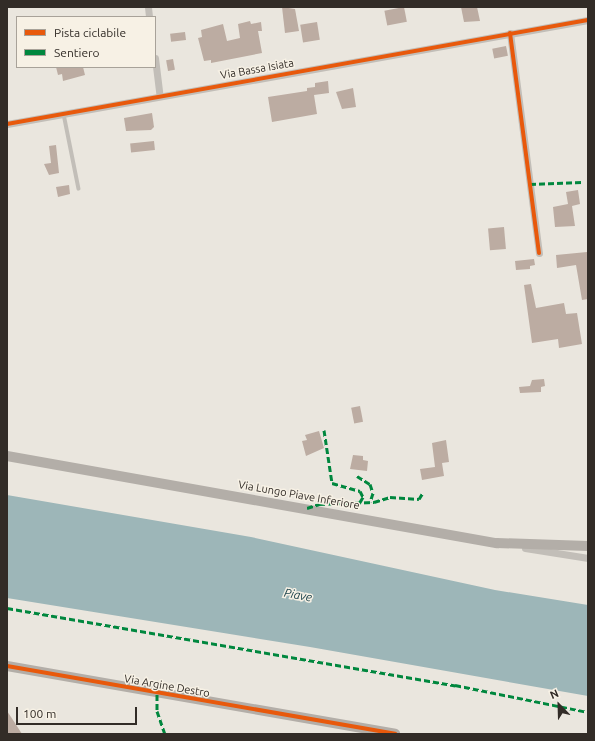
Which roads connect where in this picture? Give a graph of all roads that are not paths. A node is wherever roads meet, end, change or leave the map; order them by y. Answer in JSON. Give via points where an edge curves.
{"nodes":[{"id":1,"x":588,"y":20,"type":"edge"},
{"id":2,"x":510,"y":33,"type":"junction"},
{"id":3,"x":156,"y":66,"type":"edge"},
{"id":4,"x":160,"y":96,"type":"junction"},
{"id":5,"x":64,"y":114,"type":"junction"},
{"id":6,"x":7,"y":124,"type":"edge"},
{"id":7,"x":79,"y":189,"type":"dead end"},
{"id":8,"x":539,"y":254,"type":"dead end"},
{"id":9,"x":7,"y":456,"type":"edge"},
{"id":10,"x":497,"y":543,"type":"junction"},
{"id":11,"x":588,"y":546,"type":"edge"},
{"id":12,"x":588,"y":558,"type":"edge"},
{"id":13,"x":7,"y":666,"type":"edge"},
{"id":14,"x":395,"y":734,"type":"edge"}],
"edges":[{"from":1,"to":2,"type":"street","name":"Via Bassa Isiata"},
{"from":2,"to":4,"type":"street","name":"Via Bassa Isiata"},
{"from":2,"to":8,"type":"street"},
{"from":3,"to":4,"type":"street"},
{"from":4,"to":5,"type":"street","name":"Via Bassa Isiata"},
{"from":5,"to":6,"type":"street","name":"Via Bassa Isiata"},
{"from":5,"to":7,"type":"lane"},
{"from":9,"to":10,"type":"main road","name":"Via Lungo Piave Inferiore"},
{"from":10,"to":11,"type":"main road","name":"Via Lungo Piave Inferiore"},
{"from":10,"to":12,"type":"street"},
{"from":13,"to":14,"type":"main road","name":"Via Argine Destro"}]}
